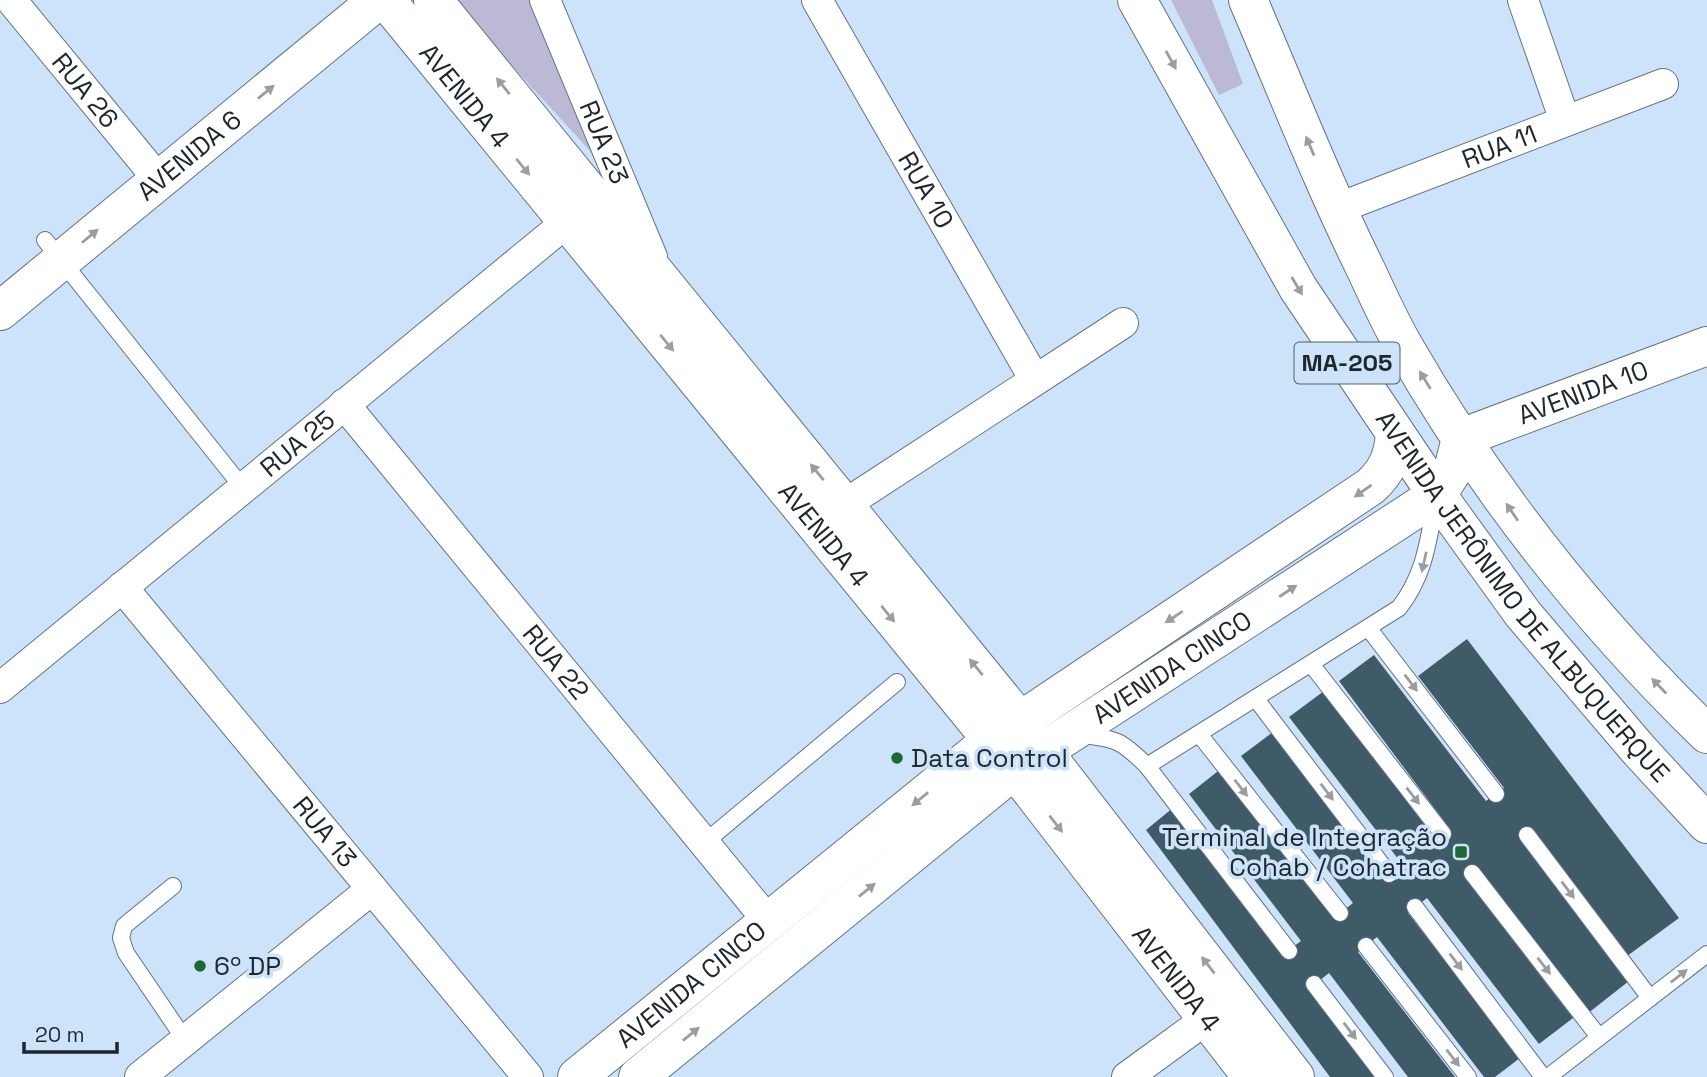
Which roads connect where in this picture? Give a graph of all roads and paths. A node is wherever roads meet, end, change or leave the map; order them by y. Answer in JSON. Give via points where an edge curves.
{"nodes":[{"id":1,"x":11,"y":0,"type":"edge"},
{"id":2,"x":338,"y":0,"type":"edge"},
{"id":3,"x":378,"y":0,"type":"edge"},
{"id":4,"x":386,"y":0,"type":"edge"},
{"id":5,"x":433,"y":0,"type":"edge"},
{"id":6,"x":545,"y":0,"type":"edge"},
{"id":7,"x":817,"y":0,"type":"edge"},
{"id":8,"x":1138,"y":0,"type":"edge"},
{"id":9,"x":1248,"y":0,"type":"edge"},
{"id":10,"x":1522,"y":0,"type":"edge"},
{"id":11,"x":1663,"y":84,"type":"dead end"},
{"id":12,"x":1565,"y":121,"type":"junction"},
{"id":13,"x":150,"y":170,"type":"junction"},
{"id":14,"x":1336,"y":209,"type":"junction"},
{"id":15,"x":581,"y":210,"type":"junction"},
{"id":16,"x":53,"y":250,"type":"junction"},
{"id":17,"x":0,"y":276,"type":"edge"},
{"id":18,"x":663,"y":283,"type":"junction"},
{"id":19,"x":0,"y":311,"type":"edge"},
{"id":20,"x":1123,"y":323,"type":"dead end"},
{"id":21,"x":1702,"y":356,"type":"edge"},
{"id":22,"x":1035,"y":380,"type":"junction"},
{"id":23,"x":344,"y":404,"type":"junction"},
{"id":24,"x":1395,"y":434,"type":"junction"},
{"id":25,"x":1461,"y":438,"type":"junction"},
{"id":26,"x":243,"y":488,"type":"junction"},
{"id":27,"x":1437,"y":495,"type":"junction"},
{"id":28,"x":844,"y":505,"type":"junction"},
{"id":29,"x":122,"y":587,"type":"junction"},
{"id":30,"x":1370,"y":629,"type":"junction"},
{"id":31,"x":1311,"y":664,"type":"junction"},
{"id":32,"x":897,"y":682,"type":"dead end"},
{"id":33,"x":0,"y":688,"type":"edge"},
{"id":34,"x":1256,"y":699,"type":"junction"},
{"id":35,"x":1199,"y":734,"type":"junction"},
{"id":36,"x":1707,"y":734,"type":"edge"},
{"id":37,"x":1027,"y":743,"type":"junction"},
{"id":38,"x":1147,"y":766,"type":"junction"},
{"id":39,"x":1496,"y":794,"type":"dead end"},
{"id":40,"x":1707,"y":824,"type":"edge"},
{"id":41,"x":1443,"y":834,"type":"dead end"},
{"id":42,"x":1527,"y":835,"type":"dead end"},
{"id":43,"x":704,"y":843,"type":"junction"},
{"id":44,"x":1472,"y":873,"type":"dead end"},
{"id":45,"x":1389,"y":874,"type":"dead end"},
{"id":46,"x":173,"y":886,"type":"dead end"},
{"id":47,"x":372,"y":888,"type":"junction"},
{"id":48,"x":1415,"y":907,"type":"dead end"},
{"id":49,"x":1340,"y":913,"type":"dead end"},
{"id":50,"x":769,"y":922,"type":"junction"},
{"id":51,"x":1366,"y":946,"type":"dead end"},
{"id":52,"x":1289,"y":951,"type":"dead end"},
{"id":53,"x":1707,"y":954,"type":"edge"},
{"id":54,"x":1314,"y":984,"type":"dead end"},
{"id":55,"x":1650,"y":998,"type":"junction"},
{"id":56,"x":1221,"y":1009,"type":"junction"},
{"id":57,"x":1599,"y":1037,"type":"junction"},
{"id":58,"x":185,"y":1040,"type":"junction"},
{"id":59,"x":140,"y":1077,"type":"edge"},
{"id":60,"x":528,"y":1077,"type":"edge"},
{"id":61,"x":577,"y":1077,"type":"edge"},
{"id":62,"x":638,"y":1077,"type":"edge"},
{"id":63,"x":1127,"y":1077,"type":"edge"},
{"id":64,"x":1252,"y":1077,"type":"edge"},
{"id":65,"x":1295,"y":1077,"type":"edge"},
{"id":66,"x":1385,"y":1077,"type":"edge"},
{"id":67,"x":1468,"y":1077,"type":"edge"},
{"id":68,"x":1546,"y":1077,"type":"edge"}],
"edges":[{"from":1,"to":13,"type":"street","name":"RUA 26"},
{"from":2,"to":13,"type":"main road","name":"AVENIDA 6"},
{"from":13,"to":3,"type":"main road","name":"AVENIDA 6","one_way":true},
{"from":4,"to":15,"type":"main road","name":"AVENIDA 4","one_way":true},
{"from":15,"to":5,"type":"main road","name":"AVENIDA 4","one_way":true},
{"from":6,"to":18,"type":"street","name":"RUA 23"},
{"from":7,"to":22,"type":"street","name":"RUA 10"},
{"from":8,"to":24,"type":"main road","name":"AVENIDA JERÔNIMO DE ALBUQUERQUE","number":"MA-205","one_way":true,"via":[[1298,288]]},
{"from":14,"to":9,"type":"main road","name":"AVENIDA JERÔNIMO DE ALBUQUERQUE","one_way":true},
{"from":10,"to":12,"type":"street"},
{"from":11,"to":12,"type":"street","name":"RUA 11"},
{"from":12,"to":14,"type":"street","name":"RUA 11"},
{"from":13,"to":16,"type":"main road","name":"AVENIDA 6"},
{"from":25,"to":14,"type":"main road","name":"AVENIDA JERÔNIMO DE ALBUQUERQUE","one_way":true,"via":[[1401,342]]},
{"from":15,"to":18,"type":"main road","name":"AVENIDA 4"},
{"from":15,"to":23,"type":"street","name":"RUA 25"},
{"from":15,"to":37,"type":"main road","name":"AVENIDA 4","one_way":true},
{"from":16,"to":17,"type":"main road","name":"AVENIDA 6"},
{"from":16,"to":19,"type":"main road","name":"AVENIDA 6"},
{"from":16,"to":26,"type":"lane"},
{"from":28,"to":18,"type":"main road","name":"AVENIDA 4","one_way":true},
{"from":20,"to":22,"type":"street"},
{"from":21,"to":25,"type":"main road","name":"AVENIDA 10"},
{"from":22,"to":28,"type":"street"},
{"from":23,"to":26,"type":"street","name":"RUA 25"},
{"from":23,"to":43,"type":"street","name":"RUA 22"},
{"from":24,"to":27,"type":"main road","name":"AVENIDA JERÔNIMO DE ALBUQUERQUE","number":"MA-205"},
{"from":24,"to":37,"type":"main road","name":"AVENIDA CINCO","one_way":true,"via":[[1391,460],[1371,486]]},
{"from":25,"to":27,"type":"main road","name":"AVENIDA CINCO","via":[[1453,470]]},
{"from":36,"to":25,"type":"main road","name":"AVENIDA JERÔNIMO DE ALBUQUERQUE","one_way":true,"via":[[1565,583]]},
{"from":26,"to":29,"type":"street","name":"RUA 25"},
{"from":27,"to":30,"type":"lane","one_way":true,"via":[[1420,575],[1411,594]]},
{"from":37,"to":27,"type":"main road","name":"AVENIDA CINCO","one_way":true},
{"from":27,"to":40,"type":"main road","name":"AVENIDA JERÔNIMO DE ALBUQUERQUE","via":[[1523,614]]},
{"from":37,"to":28,"type":"main road","name":"AVENIDA 4","one_way":true},
{"from":29,"to":33,"type":"street","name":"RUA 25"},
{"from":29,"to":47,"type":"street","name":"RUA 13"},
{"from":30,"to":31,"type":"lane"},
{"from":30,"to":39,"type":"lane","one_way":true},
{"from":31,"to":34,"type":"lane"},
{"from":31,"to":41,"type":"lane","one_way":true},
{"from":32,"to":43,"type":"lane"},
{"from":34,"to":35,"type":"lane"},
{"from":34,"to":45,"type":"lane","one_way":true},
{"from":35,"to":38,"type":"lane"},
{"from":35,"to":49,"type":"lane","one_way":true},
{"from":37,"to":38,"type":"lane","via":[[1111,738]]},
{"from":37,"to":50,"type":"main road","name":"AVENIDA CINCO","one_way":true},
{"from":37,"to":56,"type":"main road","name":"AVENIDA 4"},
{"from":62,"to":37,"type":"main road","name":"AVENIDA CINCO","one_way":true},
{"from":38,"to":52,"type":"lane"},
{"from":42,"to":55,"type":"lane","one_way":true},
{"from":43,"to":50,"type":"street","name":"RUA 22"},
{"from":44,"to":57,"type":"lane","one_way":true},
{"from":46,"to":58,"type":"lane","via":[[124,926],[121,938],[126,953]]},
{"from":47,"to":58,"type":"street"},
{"from":47,"to":60,"type":"street","name":"RUA 13"},
{"from":48,"to":68,"type":"lane","one_way":true},
{"from":50,"to":61,"type":"main road","name":"AVENIDA CINCO"},
{"from":51,"to":67,"type":"lane","one_way":true},
{"from":55,"to":53,"type":"lane","one_way":true},
{"from":54,"to":66,"type":"lane","one_way":true},
{"from":55,"to":57,"type":"lane"},
{"from":56,"to":63,"type":"street"},
{"from":56,"to":64,"type":"main road","name":"AVENIDA 4"},
{"from":56,"to":65,"type":"main road","name":"AVENIDA 4"},
{"from":57,"to":68,"type":"lane"},
{"from":58,"to":59,"type":"street"}]}
